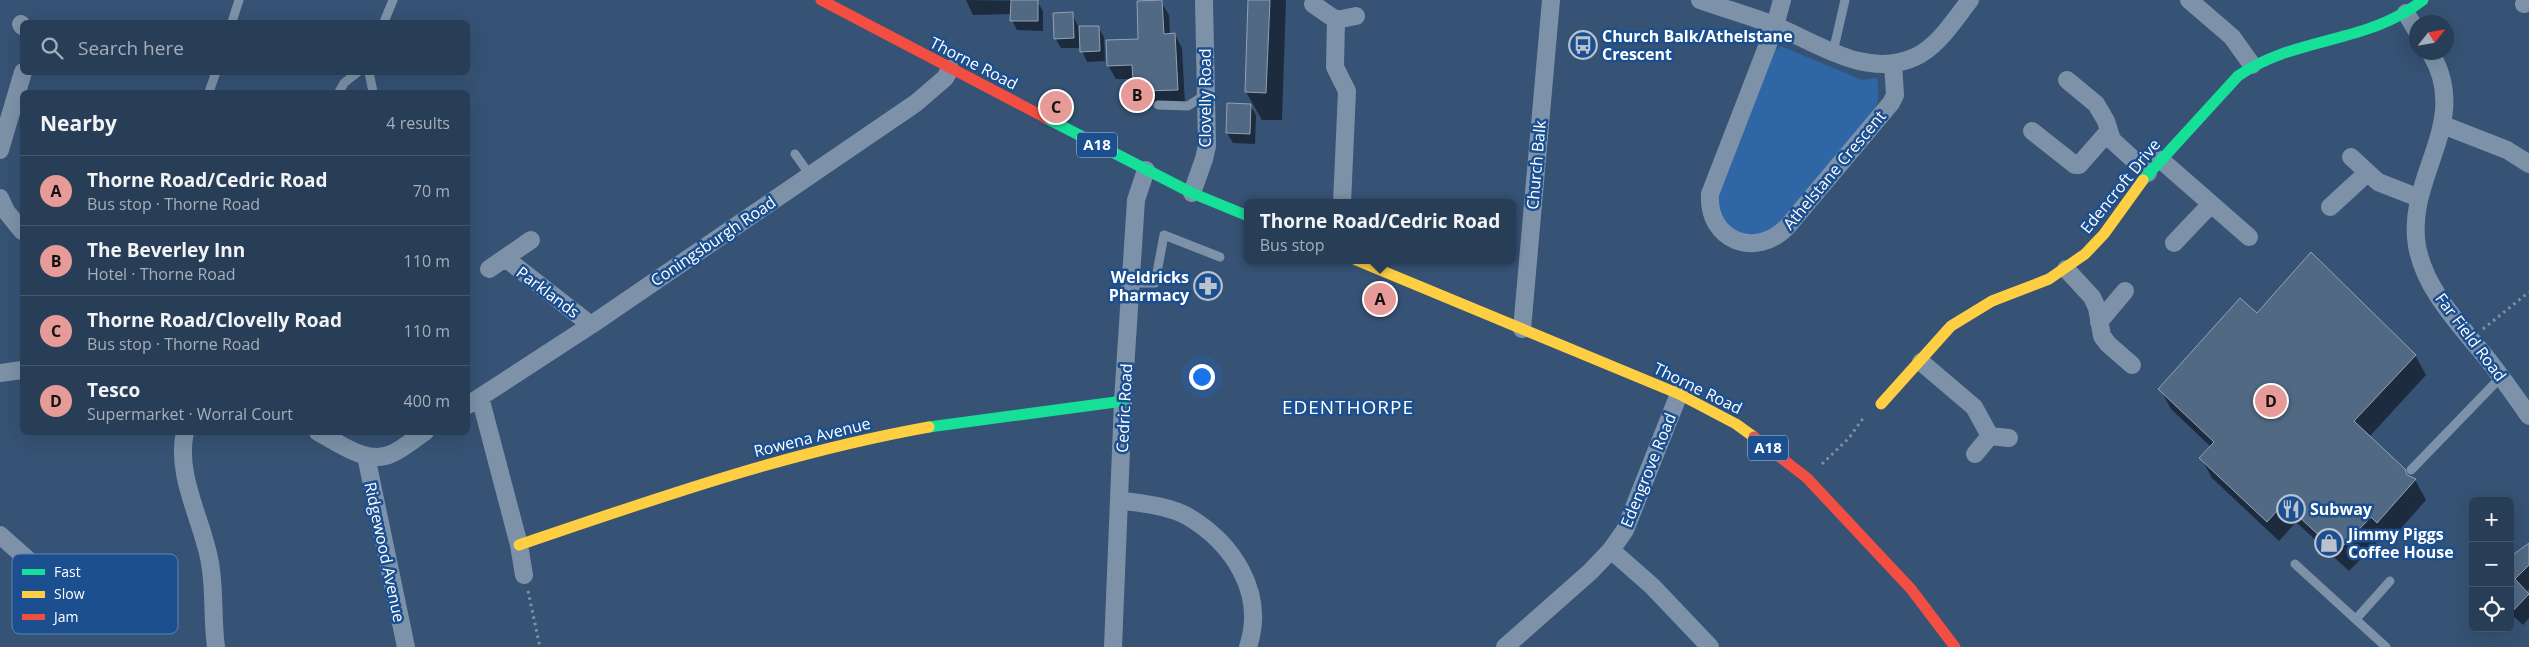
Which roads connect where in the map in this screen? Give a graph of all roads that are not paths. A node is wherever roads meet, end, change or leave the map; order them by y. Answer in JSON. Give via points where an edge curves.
{"nodes":[{"id":1,"x":239,"y":0,"type":"edge"},
{"id":2,"x":393,"y":0,"type":"edge"},
{"id":3,"x":821,"y":0,"type":"edge"},
{"id":4,"x":1204,"y":0,"type":"edge"},
{"id":5,"x":1551,"y":0,"type":"edge"},
{"id":6,"x":1700,"y":0,"type":"edge"},
{"id":7,"x":1782,"y":0,"type":"edge"},
{"id":8,"x":1845,"y":0,"type":"edge"},
{"id":9,"x":1970,"y":0,"type":"edge"},
{"id":10,"x":2423,"y":0,"type":"edge"},
{"id":11,"x":2200,"y":3,"type":"edge"},
{"id":12,"x":1313,"y":4,"type":"dead end"},
{"id":13,"x":2406,"y":13,"type":"junction"},
{"id":14,"x":1356,"y":16,"type":"dead end"},
{"id":15,"x":2409,"y":18,"type":"edge"},
{"id":16,"x":233,"y":20,"type":"edge"},
{"id":17,"x":385,"y":20,"type":"edge"},
{"id":18,"x":1336,"y":20,"type":"junction"},
{"id":19,"x":1775,"y":26,"type":"junction"},
{"id":20,"x":1833,"y":52,"type":"junction"},
{"id":21,"x":2435,"y":60,"type":"edge"},
{"id":22,"x":1893,"y":64,"type":"junction"},
{"id":23,"x":2252,"y":65,"type":"junction"},
{"id":24,"x":950,"y":68,"type":"junction"},
{"id":25,"x":22,"y":75,"type":"edge"},
{"id":26,"x":215,"y":75,"type":"edge"},
{"id":27,"x":354,"y":75,"type":"edge"},
{"id":28,"x":370,"y":75,"type":"edge"},
{"id":29,"x":2067,"y":80,"type":"dead end"},
{"id":30,"x":210,"y":90,"type":"edge"},
{"id":31,"x":340,"y":90,"type":"edge"},
{"id":32,"x":373,"y":90,"type":"edge"},
{"id":33,"x":1206,"y":94,"type":"junction"},
{"id":34,"x":1158,"y":105,"type":"dead end"},
{"id":35,"x":2443,"y":125,"type":"junction"},
{"id":36,"x":2032,"y":131,"type":"dead end"},
{"id":37,"x":2108,"y":132,"type":"junction"},
{"id":38,"x":0,"y":150,"type":"edge"},
{"id":39,"x":795,"y":154,"type":"dead end"},
{"id":40,"x":2351,"y":157,"type":"dead end"},
{"id":41,"x":2162,"y":160,"type":"junction"},
{"id":42,"x":2529,"y":164,"type":"edge"},
{"id":43,"x":1146,"y":170,"type":"junction"},
{"id":44,"x":2367,"y":173,"type":"junction"},
{"id":45,"x":2148,"y":174,"type":"junction"},
{"id":46,"x":810,"y":175,"type":"junction"},
{"id":47,"x":1192,"y":193,"type":"junction"},
{"id":48,"x":0,"y":198,"type":"edge"},
{"id":49,"x":2419,"y":198,"type":"junction"},
{"id":50,"x":1342,"y":199,"type":"edge"},
{"id":51,"x":2211,"y":204,"type":"junction"},
{"id":52,"x":2330,"y":207,"type":"dead end"},
{"id":53,"x":1244,"y":214,"type":"edge"},
{"id":54,"x":20,"y":228,"type":"edge"},
{"id":55,"x":2249,"y":237,"type":"dead end"},
{"id":56,"x":531,"y":240,"type":"dead end"},
{"id":57,"x":2174,"y":243,"type":"dead end"},
{"id":58,"x":1220,"y":257,"type":"dead end"},
{"id":59,"x":505,"y":258,"type":"junction"},
{"id":60,"x":1366,"y":264,"type":"edge"},
{"id":61,"x":489,"y":269,"type":"dead end"},
{"id":62,"x":2066,"y":269,"type":"junction"},
{"id":63,"x":1131,"y":283,"type":"junction"},
{"id":64,"x":2124,"y":291,"type":"dead end"},
{"id":65,"x":2099,"y":322,"type":"junction"},
{"id":66,"x":591,"y":325,"type":"junction"},
{"id":67,"x":1522,"y":329,"type":"junction"},
{"id":68,"x":1921,"y":362,"type":"junction"},
{"id":69,"x":2132,"y":365,"type":"dead end"},
{"id":70,"x":20,"y":370,"type":"edge"},
{"id":71,"x":0,"y":373,"type":"edge"},
{"id":72,"x":2502,"y":377,"type":"junction"},
{"id":73,"x":1679,"y":394,"type":"junction"},
{"id":74,"x":474,"y":401,"type":"edge"},
{"id":75,"x":1123,"y":401,"type":"junction"},
{"id":76,"x":1881,"y":404,"type":"road end"},
{"id":77,"x":2529,"y":416,"type":"edge"},
{"id":78,"x":185,"y":435,"type":"edge"},
{"id":79,"x":324,"y":435,"type":"edge"},
{"id":80,"x":420,"y":435,"type":"edge"},
{"id":81,"x":1990,"y":436,"type":"junction"},
{"id":82,"x":2009,"y":438,"type":"dead end"},
{"id":83,"x":1975,"y":454,"type":"dead end"},
{"id":84,"x":366,"y":456,"type":"junction"},
{"id":85,"x":2411,"y":470,"type":"dead end"},
{"id":86,"x":1120,"y":500,"type":"junction"},
{"id":87,"x":0,"y":535,"type":"edge"},
{"id":88,"x":519,"y":545,"type":"junction"},
{"id":89,"x":1611,"y":550,"type":"junction"},
{"id":90,"x":21,"y":554,"type":"edge"},
{"id":91,"x":2295,"y":564,"type":"dead end"},
{"id":92,"x":524,"y":575,"type":"road end"},
{"id":93,"x":2390,"y":581,"type":"dead end"},
{"id":94,"x":2356,"y":619,"type":"junction"},
{"id":95,"x":1693,"y":628,"type":"junction"},
{"id":96,"x":216,"y":647,"type":"edge"},
{"id":97,"x":406,"y":647,"type":"edge"},
{"id":98,"x":1113,"y":647,"type":"edge"},
{"id":99,"x":1248,"y":647,"type":"edge"},
{"id":100,"x":1505,"y":647,"type":"edge"},
{"id":101,"x":1693,"y":647,"type":"edge"},
{"id":102,"x":1710,"y":647,"type":"edge"},
{"id":103,"x":1954,"y":647,"type":"edge"},
{"id":104,"x":2386,"y":647,"type":"edge"}],
"edges":[{"from":1,"to":16,"type":"lane"},
{"from":2,"to":17,"type":"lane"},
{"from":3,"to":24,"type":"street","name":"Thorne Road","number":"A18"},
{"from":4,"to":33,"type":"street","name":"Clovelly Road"},
{"from":5,"to":67,"type":"street","name":"Church Balk"},
{"from":6,"to":19,"type":"street"},
{"from":7,"to":19,"type":"street","name":"Athelstane Crescent"},
{"from":8,"to":20,"type":"lane"},
{"from":9,"to":22,"type":"street","via":[[1932,46],[1916,57]]},
{"from":10,"to":13,"type":"street","name":"Edencroft Drive"},
{"from":11,"to":23,"type":"street","via":[[2232,37]]},
{"from":12,"to":18,"type":"street"},
{"from":13,"to":15,"type":"street"},
{"from":13,"to":23,"type":"street","name":"Edencroft Drive","via":[[2373,29],[2273,54]]},
{"from":14,"to":18,"type":"street"},
{"from":18,"to":50,"type":"street","via":[[1335,67],[1347,91]]},
{"from":19,"to":20,"type":"street"},
{"from":19,"to":22,"type":"street","name":"Athelstane Crescent","via":[[1710,194],[1717,225],[1736,241],[1773,239],[1787,227],[1891,103],[1895,94]]},
{"from":20,"to":22,"type":"street","via":[[1868,64]]},
{"from":21,"to":35,"type":"street","name":"Far Field Road","via":[[2444,84]]},
{"from":23,"to":41,"type":"street","name":"Edencroft Drive","via":[[2238,76]]},
{"from":24,"to":43,"type":"street","name":"Thorne Road","number":"A18"},
{"from":24,"to":46,"type":"street","name":"Coningsburgh Road","via":[[945,78],[916,102]]},
{"from":25,"to":38,"type":"street"},
{"from":26,"to":30,"type":"lane"},
{"from":27,"to":31,"type":"lane"},
{"from":28,"to":32,"type":"lane"},
{"from":29,"to":37,"type":"street","via":[[2096,104]]},
{"from":33,"to":34,"type":"lane","via":[[1188,106]]},
{"from":33,"to":47,"type":"street","name":"Clovelly Road","via":[[1206,146]]},
{"from":35,"to":42,"type":"street","via":[[2507,150]]},
{"from":35,"to":49,"type":"street","name":"Far Field Road"},
{"from":36,"to":37,"type":"street","via":[[2075,165],[2079,165]]},
{"from":37,"to":45,"type":"street","via":[[2112,140]]},
{"from":39,"to":46,"type":"lane"},
{"from":40,"to":44,"type":"street"},
{"from":41,"to":45,"type":"street","name":"Edencroft Drive"},
{"from":41,"to":51,"type":"street"},
{"from":43,"to":47,"type":"street","name":"Thorne Road","number":"A18"},
{"from":43,"to":63,"type":"street","name":"Cedric Road","via":[[1136,200]]},
{"from":44,"to":49,"type":"street","via":[[2391,189]]},
{"from":44,"to":52,"type":"street"},
{"from":45,"to":62,"type":"street","name":"Edencroft Drive","via":[[2104,234]]},
{"from":46,"to":66,"type":"street","name":"Coningsburgh Road"},
{"from":47,"to":53,"type":"street","name":"Thorne Road","number":"A18"},
{"from":48,"to":54,"type":"street"},
{"from":49,"to":72,"type":"street","name":"Far Field Road","via":[[2417,246],[2422,264],[2442,302]]},
{"from":51,"to":55,"type":"street"},
{"from":51,"to":57,"type":"street"},
{"from":56,"to":59,"type":"street","name":"Parklands"},
{"from":58,"to":63,"type":"lane","via":[[1164,235],[1155,283]]},
{"from":59,"to":61,"type":"street","name":"Parklands"},
{"from":59,"to":66,"type":"street","name":"Parklands"},
{"from":60,"to":67,"type":"street","name":"Thorne Road","number":"A18"},
{"from":62,"to":65,"type":"street","via":[[2092,297]]},
{"from":62,"to":68,"type":"street","name":"Edencroft Drive","via":[[1971,312],[1951,326]]},
{"from":63,"to":75,"type":"street","name":"Cedric Road"},
{"from":64,"to":65,"type":"street"},
{"from":65,"to":69,"type":"street","via":[[2102,336],[2108,344]]},
{"from":66,"to":74,"type":"street","name":"Coningsburgh Road"},
{"from":67,"to":73,"type":"street","name":"Thorne Road","number":"A18"},
{"from":68,"to":76,"type":"street","name":"Edencroft Drive"},
{"from":68,"to":81,"type":"street","via":[[1974,407]]},
{"from":70,"to":71,"type":"street"},
{"from":72,"to":77,"type":"street","name":"Far Field Road"},
{"from":72,"to":85,"type":"lane"},
{"from":73,"to":89,"type":"street","name":"Edengrove Road","via":[[1625,530]]},
{"from":73,"to":103,"type":"street","name":"Thorne Road","number":"A18","via":[[1736,424],[1807,478],[1911,589]]},
{"from":74,"to":88,"type":"street"},
{"from":75,"to":86,"type":"street","name":"Cedric Road"},
{"from":75,"to":88,"type":"street","name":"Rowena Avenue","via":[[902,432],[815,452],[730,475]]},
{"from":78,"to":96,"type":"street","via":[[184,472],[204,532],[210,564]]},
{"from":79,"to":84,"type":"street"},
{"from":80,"to":84,"type":"street","via":[[391,454],[378,458]]},
{"from":81,"to":82,"type":"street"},
{"from":81,"to":83,"type":"street"},
{"from":84,"to":97,"type":"street","name":"Ridgewood Avenue"},
{"from":86,"to":98,"type":"street","name":"Cedric Road"},
{"from":86,"to":99,"type":"street","via":[[1157,506],[1186,516],[1224,546],[1246,580],[1254,608]]},
{"from":87,"to":90,"type":"street"},
{"from":88,"to":92,"type":"street"},
{"from":89,"to":95,"type":"street"},
{"from":89,"to":100,"type":"street","name":"Edengrove Road"},
{"from":91,"to":94,"type":"lane"},
{"from":93,"to":94,"type":"lane"},
{"from":94,"to":104,"type":"lane"},
{"from":95,"to":101,"type":"street"},
{"from":95,"to":102,"type":"street"}]}
